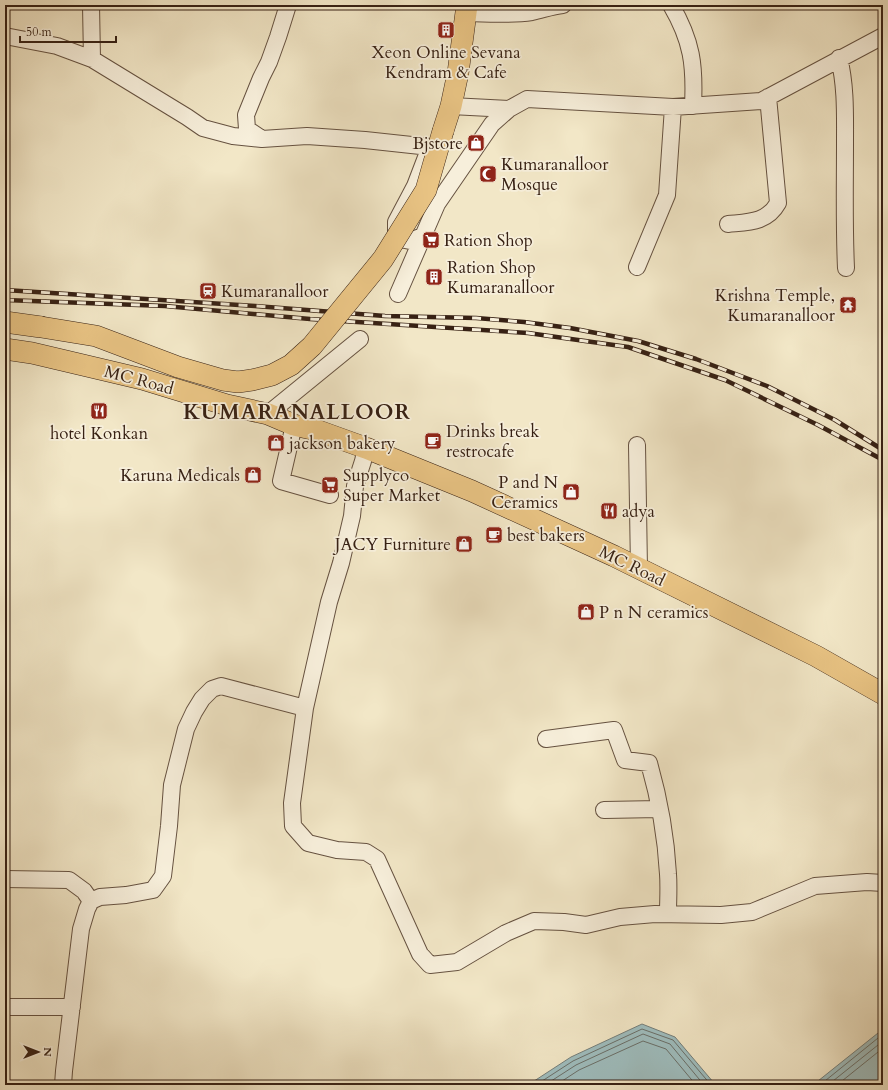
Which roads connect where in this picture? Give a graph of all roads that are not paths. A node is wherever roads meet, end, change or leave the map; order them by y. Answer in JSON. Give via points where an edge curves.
{"nodes":[{"id":1,"x":91,"y":5,"type":"edge"},
{"id":2,"x":288,"y":5,"type":"edge"},
{"id":3,"x":563,"y":5,"type":"edge"},
{"id":4,"x":671,"y":5,"type":"edge"},
{"id":5,"x":466,"y":9,"type":"edge"},
{"id":6,"x":5,"y":36,"type":"edge"},
{"id":7,"x":883,"y":36,"type":"edge"},
{"id":8,"x":839,"y":58,"type":"junction"},
{"id":9,"x":92,"y":59,"type":"junction"},
{"id":10,"x":768,"y":96,"type":"junction"},
{"id":11,"x":451,"y":106,"type":"junction"},
{"id":12,"x":693,"y":106,"type":"junction"},
{"id":13,"x":674,"y":107,"type":"junction"},
{"id":14,"x":509,"y":109,"type":"junction"},
{"id":15,"x":443,"y":131,"type":"junction"},
{"id":16,"x":262,"y":139,"type":"junction"},
{"id":17,"x":430,"y":147,"type":"junction"},
{"id":18,"x":728,"y":224,"type":"dead end"},
{"id":19,"x":423,"y":236,"type":"junction"},
{"id":20,"x":637,"y":268,"type":"dead end"},
{"id":21,"x":846,"y":268,"type":"dead end"},
{"id":22,"x":398,"y":294,"type":"dead end"},
{"id":23,"x":5,"y":322,"type":"edge"},
{"id":24,"x":360,"y":339,"type":"dead end"},
{"id":25,"x":5,"y":349,"type":"edge"},
{"id":26,"x":268,"y":414,"type":"junction"},
{"id":27,"x":294,"y":425,"type":"junction"},
{"id":28,"x":637,"y":445,"type":"dead end"},
{"id":29,"x":366,"y":448,"type":"junction"},
{"id":30,"x":330,"y":494,"type":"dead end"},
{"id":31,"x":639,"y":569,"type":"junction"},
{"id":32,"x":883,"y":694,"type":"edge"},
{"id":33,"x":305,"y":708,"type":"junction"},
{"id":34,"x":546,"y":739,"type":"dead end"},
{"id":35,"x":659,"y":809,"type":"junction"},
{"id":36,"x":604,"y":810,"type":"dead end"},
{"id":37,"x":5,"y":879,"type":"edge"},
{"id":38,"x":883,"y":883,"type":"edge"},
{"id":39,"x":90,"y":901,"type":"junction"},
{"id":40,"x":668,"y":914,"type":"junction"},
{"id":41,"x":5,"y":1007,"type":"edge"},
{"id":42,"x":72,"y":1008,"type":"junction"},
{"id":43,"x":64,"y":1085,"type":"edge"}],
"edges":[{"from":1,"to":9,"type":"street"},
{"from":2,"to":16,"type":"street","via":[[278,37],[246,115],[247,129]]},
{"from":3,"to":5,"type":"street","via":[[502,15]]},
{"from":4,"to":12,"type":"street","via":[[681,22],[692,55]]},
{"from":5,"to":11,"type":"main road","via":[[458,74]]},
{"from":6,"to":9,"type":"street","via":[[57,46]]},
{"from":7,"to":8,"type":"street"},
{"from":8,"to":10,"type":"street"},
{"from":8,"to":21,"type":"street","via":[[843,74],[845,122]]},
{"from":9,"to":16,"type":"street","via":[[203,128],[233,136]]},
{"from":10,"to":12,"type":"street","via":[[761,100]]},
{"from":10,"to":18,"type":"street","via":[[778,203],[767,217]]},
{"from":11,"to":14,"type":"street"},
{"from":11,"to":15,"type":"main road"},
{"from":12,"to":13,"type":"street"},
{"from":13,"to":14,"type":"street","via":[[527,99]]},
{"from":13,"to":20,"type":"street","via":[[667,195]]},
{"from":14,"to":19,"type":"street","via":[[492,124],[437,204]]},
{"from":15,"to":17,"type":"street"},
{"from":15,"to":23,"type":"main road","bridge":true,"via":[[426,190],[384,259],[312,346],[291,365],[272,375],[238,382],[223,380],[178,367],[96,336]]},
{"from":16,"to":17,"type":"street","via":[[307,136]]},
{"from":17,"to":19,"type":"street","via":[[415,186],[396,222],[396,232],[400,238],[410,241]]},
{"from":19,"to":22,"type":"street"},
{"from":24,"to":26,"type":"street"},
{"from":25,"to":26,"type":"main road","name":"MC Road","via":[[142,379],[226,405]]},
{"from":26,"to":27,"type":"main road","name":"MC Road"},
{"from":27,"to":29,"type":"main road","name":"MC Road"},
{"from":27,"to":30,"type":"street","via":[[281,481]]},
{"from":28,"to":31,"type":"street"},
{"from":29,"to":31,"type":"main road","name":"MC Road","via":[[472,491]]},
{"from":29,"to":33,"type":"street","via":[[355,486],[352,516]]},
{"from":31,"to":32,"type":"main road","name":"MC Road","via":[[816,656]]},
{"from":33,"to":39,"type":"street","via":[[221,686],[212,689],[194,712],[181,746],[172,785],[163,876],[153,890],[100,897]]},
{"from":33,"to":40,"type":"street","via":[[292,804],[293,826],[308,843],[337,850],[366,852],[377,859],[420,954],[430,965],[457,962],[506,933],[534,921],[586,925],[620,917]]},
{"from":34,"to":35,"type":"street","via":[[614,730],[625,760],[648,763]]},
{"from":35,"to":36,"type":"street"},
{"from":35,"to":40,"type":"street","via":[[668,874]]},
{"from":37,"to":39,"type":"street","via":[[69,880],[84,891]]},
{"from":38,"to":40,"type":"street","via":[[815,886],[752,912],[721,915]]},
{"from":39,"to":42,"type":"street","via":[[81,929]]},
{"from":41,"to":42,"type":"street"},
{"from":42,"to":43,"type":"street"}]}
